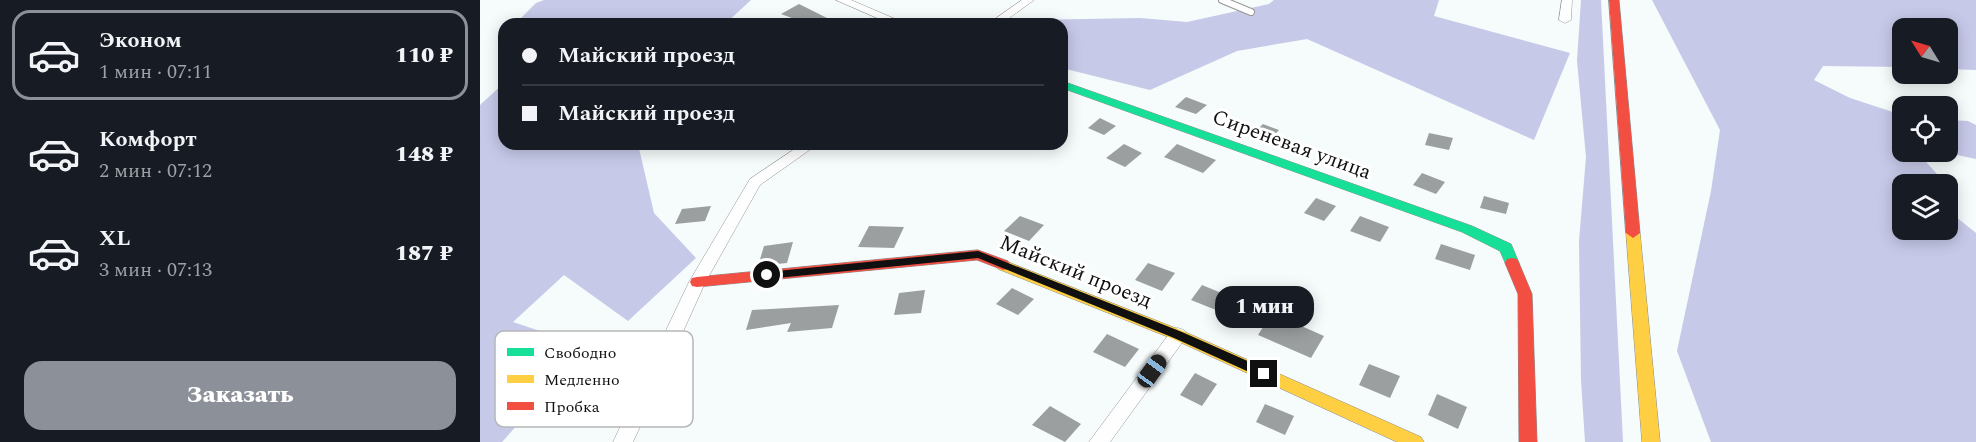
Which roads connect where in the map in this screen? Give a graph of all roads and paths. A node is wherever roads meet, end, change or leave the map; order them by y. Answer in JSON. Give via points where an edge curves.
{"nodes":[{"id":1,"x":841,"y":0,"type":"edge"},
{"id":2,"x":1029,"y":0,"type":"edge"},
{"id":3,"x":1222,"y":0,"type":"edge"},
{"id":4,"x":1567,"y":0,"type":"edge"},
{"id":5,"x":1614,"y":0,"type":"edge"},
{"id":6,"x":1251,"y":12,"type":"dead end"},
{"id":7,"x":886,"y":18,"type":"edge"},
{"id":8,"x":1003,"y":18,"type":"edge"},
{"id":9,"x":1564,"y":20,"type":"dead end"},
{"id":10,"x":1068,"y":86,"type":"edge"},
{"id":11,"x":802,"y":150,"type":"edge"},
{"id":12,"x":697,"y":282,"type":"junction"},
{"id":13,"x":674,"y":331,"type":"edge"},
{"id":14,"x":1178,"y":335,"type":"junction"},
{"id":15,"x":629,"y":427,"type":"edge"},
{"id":16,"x":622,"y":442,"type":"edge"},
{"id":17,"x":1099,"y":442,"type":"edge"},
{"id":18,"x":1415,"y":442,"type":"edge"},
{"id":19,"x":1528,"y":442,"type":"edge"},
{"id":20,"x":1651,"y":442,"type":"edge"}],
"edges":[{"from":1,"to":7,"type":"street"},
{"from":2,"to":8,"type":"street"},
{"from":3,"to":6,"type":"lane"},
{"from":4,"to":9,"type":"street"},
{"from":5,"to":20,"type":"street"},
{"from":10,"to":19,"type":"street","name":"Сиреневая улица","via":[[1467,229],[1506,248],[1525,294]]},
{"from":11,"to":12,"type":"street","via":[[755,182]]},
{"from":12,"to":13,"type":"street"},
{"from":12,"to":14,"type":"street","name":"Майский проезд","via":[[978,255]]},
{"from":14,"to":17,"type":"street"},
{"from":14,"to":18,"type":"street","name":"Майский проезд"},
{"from":15,"to":16,"type":"street"}]}
